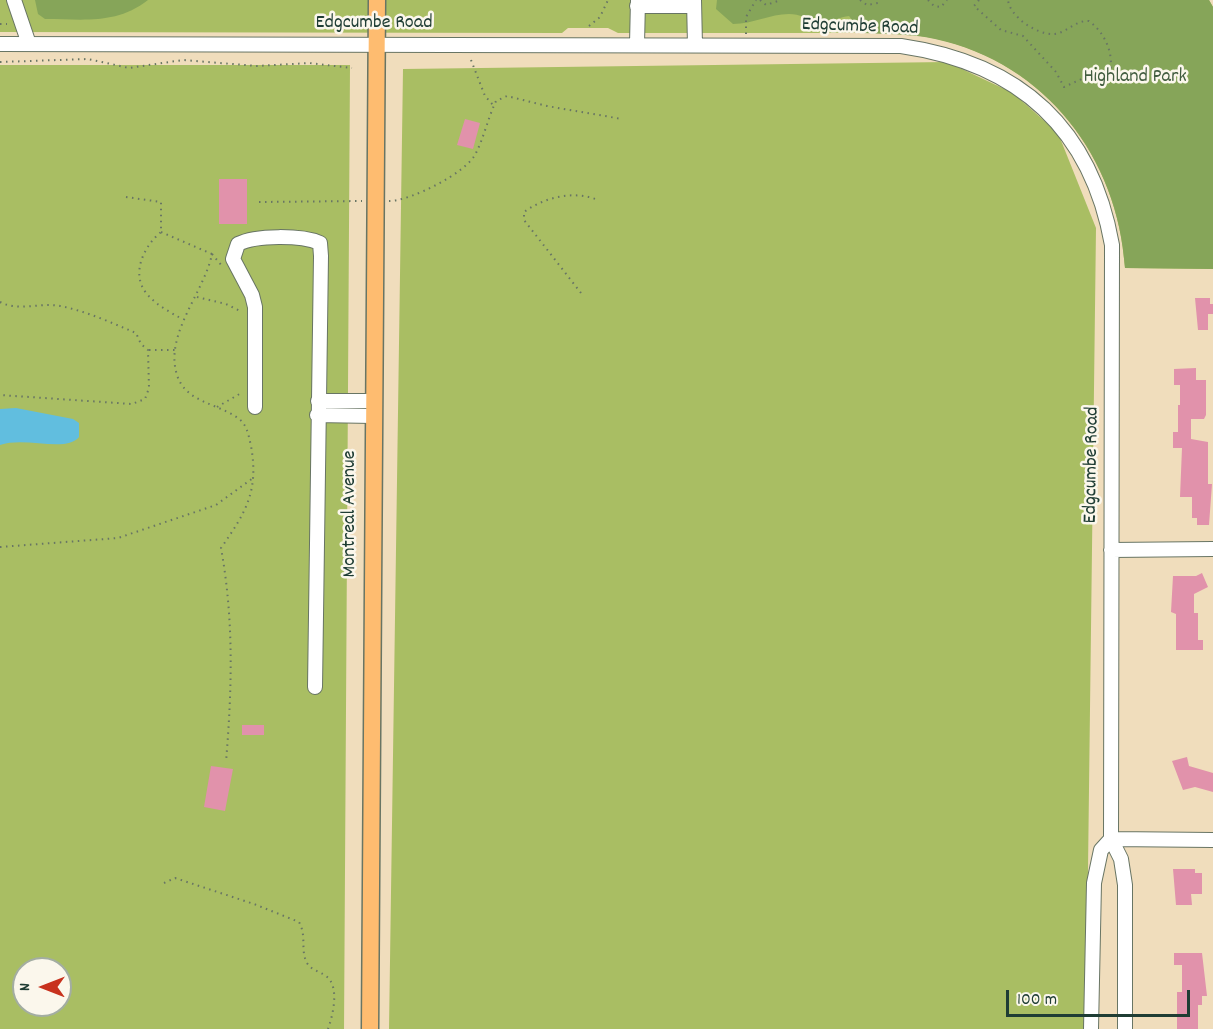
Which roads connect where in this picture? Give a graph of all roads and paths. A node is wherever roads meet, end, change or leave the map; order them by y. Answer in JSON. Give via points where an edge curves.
{"nodes":[{"id":1,"x":14,"y":0,"type":"edge"},
{"id":2,"x":377,"y":0,"type":"edge"},
{"id":3,"x":608,"y":0,"type":"edge"},
{"id":4,"x":758,"y":0,"type":"edge"},
{"id":5,"x":781,"y":0,"type":"edge"},
{"id":6,"x":860,"y":0,"type":"edge"},
{"id":7,"x":881,"y":0,"type":"edge"},
{"id":8,"x":928,"y":0,"type":"edge"},
{"id":9,"x":947,"y":0,"type":"edge"},
{"id":10,"x":979,"y":0,"type":"edge"},
{"id":11,"x":1008,"y":0,"type":"edge"},
{"id":12,"x":638,"y":3,"type":"edge"},
{"id":13,"x":694,"y":3,"type":"edge"},
{"id":14,"x":13,"y":23,"type":"dead end"},
{"id":15,"x":0,"y":24,"type":"edge"},
{"id":16,"x":589,"y":26,"type":"dead end"},
{"id":17,"x":377,"y":43,"type":"junction"},
{"id":18,"x":0,"y":44,"type":"edge"},
{"id":19,"x":29,"y":44,"type":"junction"},
{"id":20,"x":637,"y":44,"type":"junction"},
{"id":21,"x":695,"y":45,"type":"junction"},
{"id":22,"x":747,"y":45,"type":"junction"},
{"id":23,"x":471,"y":60,"type":"dead end"},
{"id":24,"x":0,"y":62,"type":"edge"},
{"id":25,"x":352,"y":68,"type":"dead end"},
{"id":26,"x":494,"y":105,"type":"junction"},
{"id":27,"x":622,"y":119,"type":"dead end"},
{"id":28,"x":126,"y":197,"type":"dead end"},
{"id":29,"x":598,"y":200,"type":"dead end"},
{"id":30,"x":375,"y":201,"type":"junction"},
{"id":31,"x":259,"y":202,"type":"dead end"},
{"id":32,"x":161,"y":232,"type":"junction"},
{"id":33,"x":213,"y":254,"type":"junction"},
{"id":34,"x":226,"y":272,"type":"dead end"},
{"id":35,"x":581,"y":293,"type":"dead end"},
{"id":36,"x":197,"y":297,"type":"junction"},
{"id":37,"x":0,"y":302,"type":"edge"},
{"id":38,"x":245,"y":308,"type":"dead end"},
{"id":39,"x":183,"y":320,"type":"junction"},
{"id":40,"x":148,"y":350,"type":"junction"},
{"id":41,"x":177,"y":350,"type":"junction"},
{"id":42,"x":0,"y":395,"type":"edge"},
{"id":43,"x":318,"y":401,"type":"junction"},
{"id":44,"x":217,"y":407,"type":"junction"},
{"id":45,"x":248,"y":407,"type":"junction"},
{"id":46,"x":373,"y":409,"type":"junction"},
{"id":47,"x":317,"y":415,"type":"junction"},
{"id":48,"x":244,"y":424,"type":"junction"},
{"id":49,"x":254,"y":477,"type":"junction"},
{"id":50,"x":0,"y":547,"type":"edge"},
{"id":51,"x":1213,"y":549,"type":"edge"},
{"id":52,"x":1112,"y":550,"type":"junction"},
{"id":53,"x":315,"y":687,"type":"dead end"},
{"id":54,"x":226,"y":762,"type":"dead end"},
{"id":55,"x":1112,"y":839,"type":"junction"},
{"id":56,"x":1213,"y":840,"type":"edge"},
{"id":57,"x":164,"y":882,"type":"dead end"},
{"id":58,"x":328,"y":1029,"type":"edge"},
{"id":59,"x":370,"y":1029,"type":"edge"},
{"id":60,"x":1092,"y":1029,"type":"edge"},
{"id":61,"x":1125,"y":1029,"type":"edge"}],
"edges":[{"from":1,"to":19,"type":"street"},
{"from":2,"to":17,"type":"main road","name":"Montreal Avenue"},
{"from":3,"to":16,"type":"path","via":[[600,17]]},
{"from":4,"to":5,"type":"path","via":[[766,4]]},
{"from":4,"to":22,"type":"path","via":[[746,17]]},
{"from":6,"to":7,"type":"path","via":[[867,5]]},
{"from":8,"to":9,"type":"path","via":[[941,7]]},
{"from":10,"to":11,"type":"path","via":[[974,6],[1001,30],[1023,36],[1056,72],[1064,87],[1086,77],[1110,73],[1107,44],[1089,21],[1080,21],[1056,34],[1046,33],[1014,14]]},
{"from":12,"to":13,"type":"street"},
{"from":12,"to":20,"type":"street"},
{"from":13,"to":21,"type":"street"},
{"from":14,"to":15,"type":"path"},
{"from":17,"to":19,"type":"street","name":"Edgcumbe Road"},
{"from":17,"to":20,"type":"street","name":"Edgcumbe Road"},
{"from":17,"to":30,"type":"main road","name":"Montreal Avenue"},
{"from":18,"to":19,"type":"street","name":"Edgcumbe Road"},
{"from":20,"to":21,"type":"street","name":"Edgcumbe Road"},
{"from":21,"to":22,"type":"street","name":"Edgcumbe Road"},
{"from":22,"to":52,"type":"street","name":"Edgcumbe Road","via":[[901,46],[957,56],[1029,96],[1067,134],[1092,177],[1113,245]]},
{"from":23,"to":26,"type":"path","via":[[485,96]]},
{"from":24,"to":25,"type":"path","via":[[88,59],[129,68],[183,60]]},
{"from":26,"to":27,"type":"path","via":[[507,96]]},
{"from":26,"to":30,"type":"path","via":[[476,154],[467,165],[398,201]]},
{"from":28,"to":32,"type":"path","via":[[161,202]]},
{"from":29,"to":35,"type":"path","via":[[578,195],[558,197],[524,212],[525,220]]},
{"from":30,"to":31,"type":"path"},
{"from":30,"to":46,"type":"main road","name":"Montreal Avenue"},
{"from":32,"to":33,"type":"path"},
{"from":32,"to":39,"type":"path","via":[[145,250],[139,266],[140,279],[146,294]]},
{"from":33,"to":34,"type":"path"},
{"from":33,"to":36,"type":"path"},
{"from":36,"to":38,"type":"path","via":[[226,304],[245,315]]},
{"from":36,"to":39,"type":"path"},
{"from":37,"to":40,"type":"path","via":[[12,307],[50,304],[98,317],[136,333]]},
{"from":39,"to":41,"type":"path"},
{"from":40,"to":41,"type":"path"},
{"from":40,"to":42,"type":"path","via":[[148,394],[139,402]]},
{"from":41,"to":44,"type":"path","via":[[176,374],[184,388],[196,399]]},
{"from":43,"to":45,"type":"street","via":[[320,243],[310,239],[250,238],[238,244],[233,259],[255,307]]},
{"from":43,"to":46,"type":"street"},
{"from":43,"to":47,"type":"street"},
{"from":44,"to":45,"type":"path","via":[[245,391]]},
{"from":44,"to":48,"type":"path"},
{"from":45,"to":48,"type":"path"},
{"from":46,"to":47,"type":"street"},
{"from":46,"to":59,"type":"main road","name":"Montreal Avenue"},
{"from":47,"to":53,"type":"street"},
{"from":48,"to":49,"type":"path"},
{"from":49,"to":50,"type":"path","via":[[216,505],[118,538]]},
{"from":49,"to":54,"type":"path","via":[[248,505],[221,548],[231,616],[232,657]]},
{"from":51,"to":52,"type":"street"},
{"from":52,"to":55,"type":"street","name":"Edgcumbe Road"},
{"from":55,"to":56,"type":"street"},
{"from":55,"to":60,"type":"street","name":"Edgcumbe Road","via":[[1101,849],[1094,883]]},
{"from":55,"to":61,"type":"street","name":"Edgcumbe Road","via":[[1121,859],[1125,885]]},
{"from":57,"to":58,"type":"path","via":[[175,878],[299,922],[306,961],[332,983]]}]}
